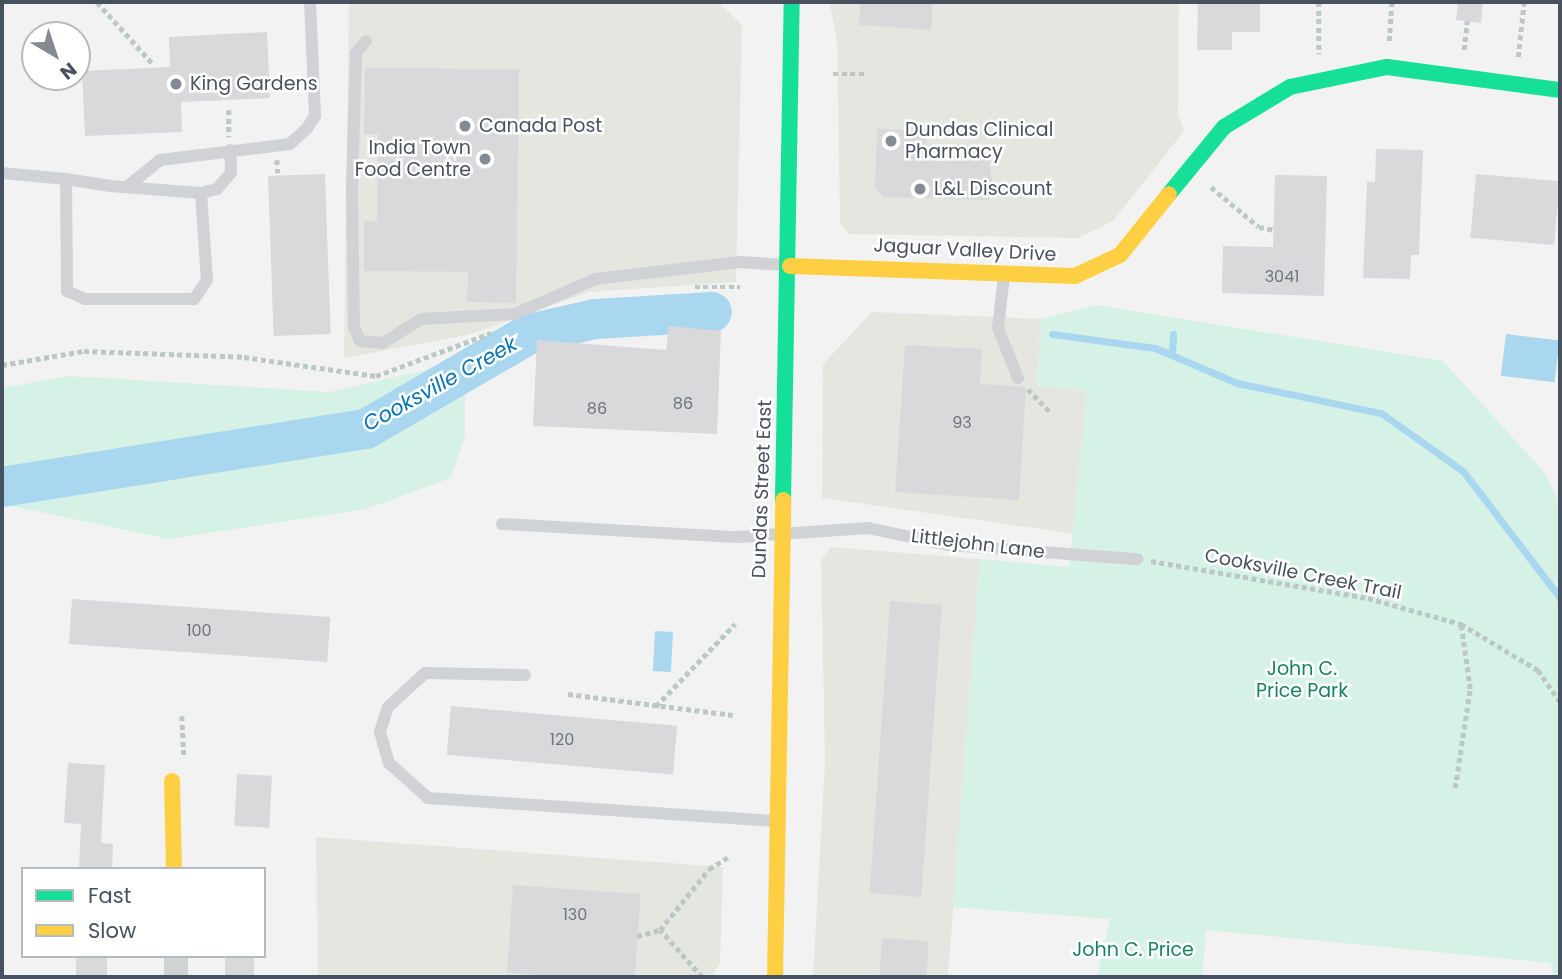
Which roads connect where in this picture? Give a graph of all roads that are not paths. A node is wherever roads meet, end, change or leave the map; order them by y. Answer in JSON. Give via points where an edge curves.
{"nodes":[{"id":1,"x":310,"y":2,"type":"edge"},
{"id":2,"x":792,"y":2,"type":"edge"},
{"id":3,"x":366,"y":41,"type":"dead end"},
{"id":4,"x":1560,"y":90,"type":"edge"},
{"id":5,"x":230,"y":150,"type":"junction"},
{"id":6,"x":2,"y":173,"type":"edge"},
{"id":7,"x":66,"y":179,"type":"junction"},
{"id":8,"x":127,"y":187,"type":"junction"},
{"id":9,"x":201,"y":193,"type":"junction"},
{"id":10,"x":790,"y":266,"type":"junction"},
{"id":11,"x":1004,"y":276,"type":"junction"},
{"id":12,"x":1018,"y":378,"type":"road end"},
{"id":13,"x":502,"y":524,"type":"dead end"},
{"id":14,"x":779,"y":533,"type":"junction"},
{"id":15,"x":1137,"y":559,"type":"road end"},
{"id":16,"x":525,"y":675,"type":"dead end"},
{"id":17,"x":172,"y":781,"type":"road end"},
{"id":18,"x":774,"y":821,"type":"junction"},
{"id":19,"x":174,"y":867,"type":"edge"},
{"id":20,"x":176,"y":958,"type":"edge"},
{"id":21,"x":176,"y":977,"type":"edge"},
{"id":22,"x":775,"y":977,"type":"edge"}],
"edges":[{"from":1,"to":5,"type":"lane","via":[[315,116],[289,144]]},
{"from":2,"to":10,"type":"main road","name":"Dundas Street East"},
{"from":3,"to":10,"type":"lane","via":[[356,52],[352,189],[354,327],[360,341],[383,343],[421,319],[516,313],[595,279],[740,262]]},
{"from":4,"to":11,"type":"main road","name":"Jaguar Valley Drive","via":[[1387,67],[1320,76],[1290,86],[1224,127],[1120,255],[1075,276]]},
{"from":5,"to":8,"type":"lane","via":[[160,160]]},
{"from":5,"to":9,"type":"lane","via":[[232,173],[217,189]]},
{"from":6,"to":7,"type":"lane"},
{"from":7,"to":8,"type":"lane"},
{"from":7,"to":9,"type":"lane","via":[[62,270],[67,291],[85,299],[194,299],[207,280]]},
{"from":8,"to":9,"type":"lane"},
{"from":10,"to":11,"type":"main road","name":"Jaguar Valley Drive"},
{"from":10,"to":14,"type":"main road","name":"Dundas Street East"},
{"from":11,"to":12,"type":"lane","via":[[998,328]]},
{"from":13,"to":14,"type":"lane","name":"Littlejohn Lane"},
{"from":14,"to":15,"type":"lane","name":"Littlejohn Lane","via":[[868,528],[949,545]]},
{"from":14,"to":18,"type":"main road","name":"Dundas Street East"},
{"from":16,"to":18,"type":"lane","via":[[425,673],[388,707],[380,732],[389,763],[428,798]]},
{"from":17,"to":19,"type":"main road"},
{"from":18,"to":22,"type":"main road","name":"Dundas Street East"},
{"from":20,"to":21,"type":"street"}]}
